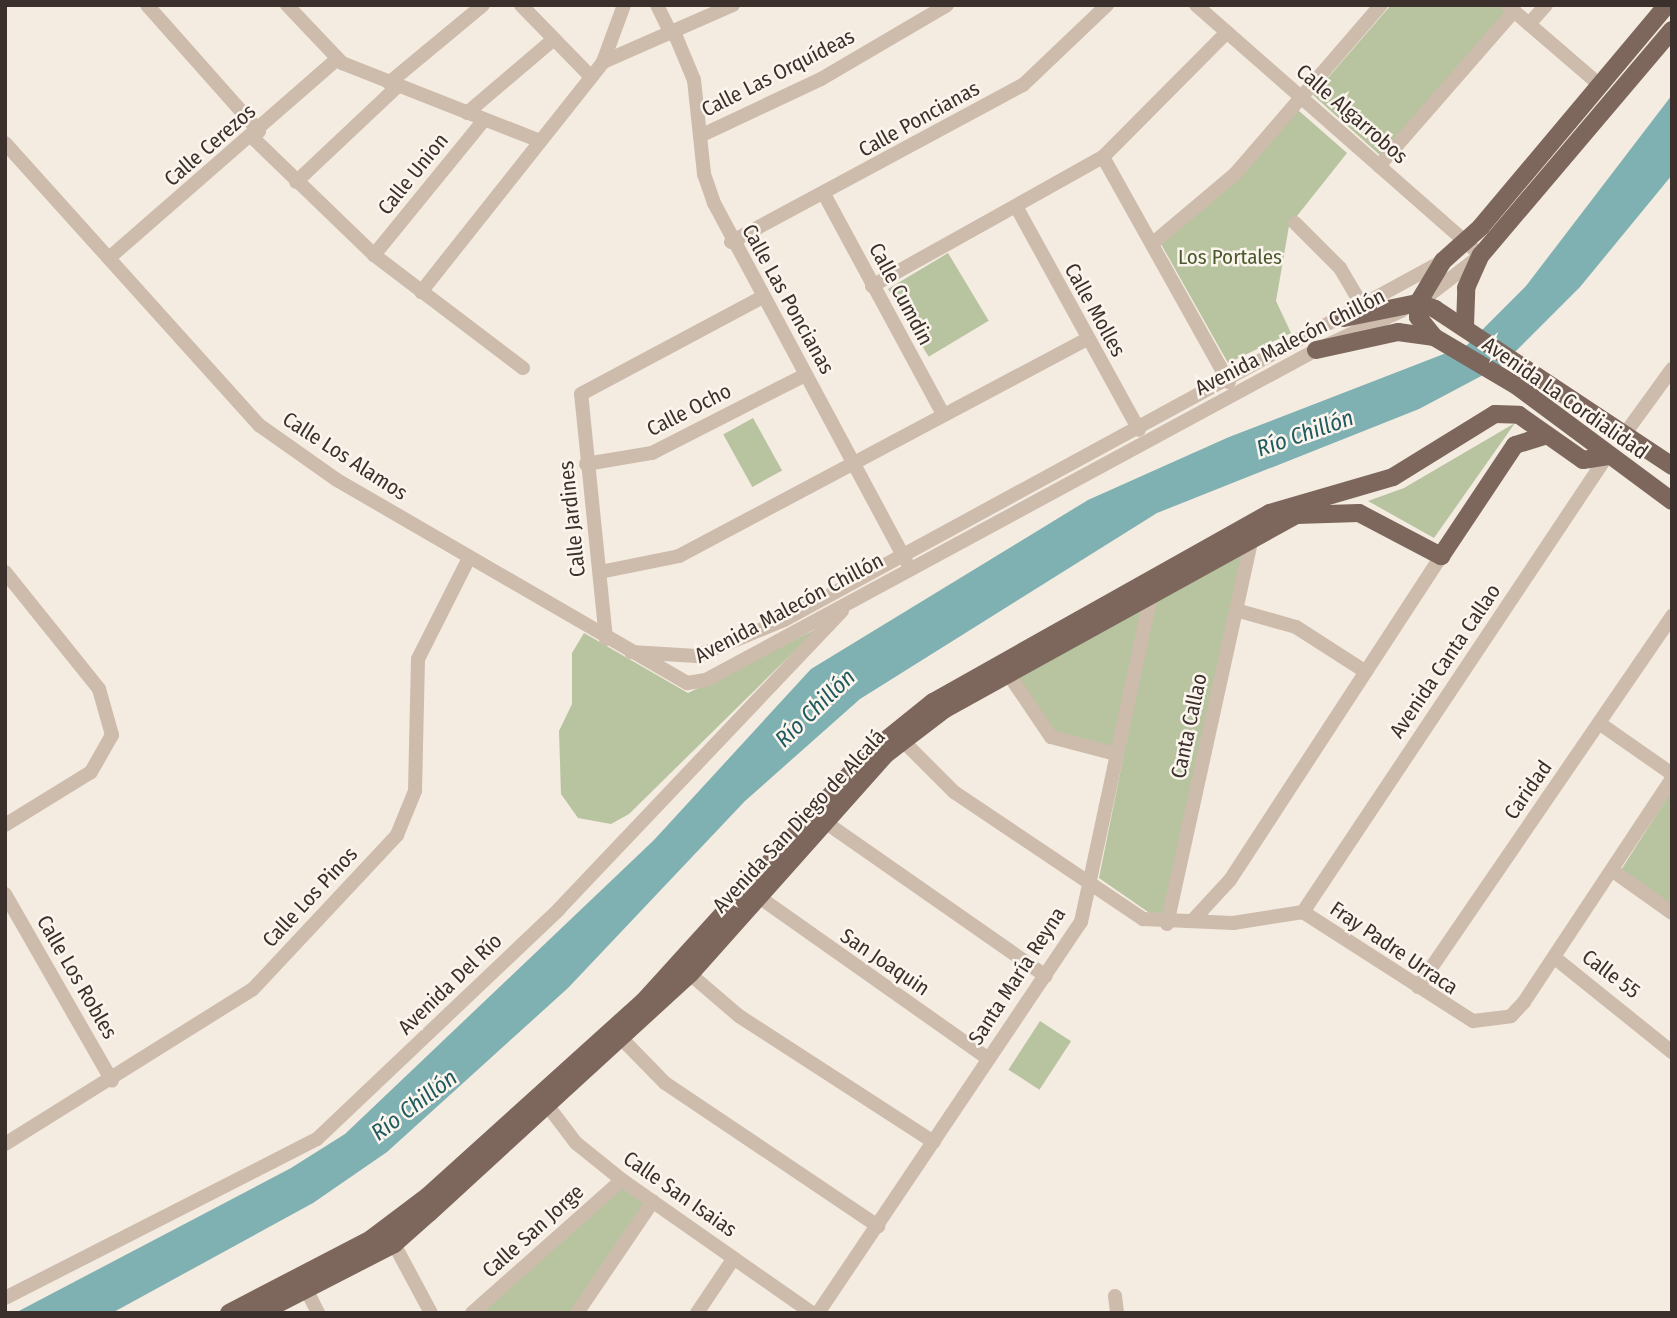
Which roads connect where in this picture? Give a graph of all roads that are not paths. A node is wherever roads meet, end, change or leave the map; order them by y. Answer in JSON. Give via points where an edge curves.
{"nodes":[{"id":1,"x":147,"y":5,"type":"edge"},
{"id":2,"x":287,"y":5,"type":"edge"},
{"id":3,"x":482,"y":5,"type":"edge"},
{"id":4,"x":521,"y":5,"type":"edge"},
{"id":5,"x":624,"y":5,"type":"edge"},
{"id":6,"x":634,"y":5,"type":"edge"},
{"id":7,"x":656,"y":5,"type":"edge"},
{"id":8,"x":733,"y":5,"type":"edge"},
{"id":9,"x":947,"y":5,"type":"edge"},
{"id":10,"x":1107,"y":5,"type":"edge"},
{"id":11,"x":1196,"y":5,"type":"edge"},
{"id":12,"x":1381,"y":5,"type":"edge"},
{"id":13,"x":1546,"y":5,"type":"edge"},
{"id":14,"x":1667,"y":5,"type":"edge"},
{"id":15,"x":1510,"y":8,"type":"edge"},
{"id":16,"x":1529,"y":24,"type":"junction"},
{"id":17,"x":1672,"y":30,"type":"edge"},
{"id":18,"x":1227,"y":32,"type":"junction"},
{"id":19,"x":673,"y":33,"type":"junction"},
{"id":20,"x":554,"y":39,"type":"junction"},
{"id":21,"x":609,"y":59,"type":"junction"},
{"id":22,"x":336,"y":60,"type":"junction"},
{"id":23,"x":590,"y":76,"type":"junction"},
{"id":24,"x":394,"y":85,"type":"junction"},
{"id":25,"x":1601,"y":86,"type":"junction"},
{"id":26,"x":1301,"y":96,"type":"junction"},
{"id":27,"x":467,"y":113,"type":"junction"},
{"id":28,"x":484,"y":120,"type":"junction"},
{"id":29,"x":256,"y":134,"type":"junction"},
{"id":30,"x":700,"y":136,"type":"junction"},
{"id":31,"x":540,"y":141,"type":"junction"},
{"id":32,"x":5,"y":143,"type":"edge"},
{"id":33,"x":1103,"y":156,"type":"junction"},
{"id":34,"x":1379,"y":166,"type":"junction"},
{"id":35,"x":296,"y":182,"type":"junction"},
{"id":36,"x":824,"y":194,"type":"junction"},
{"id":37,"x":1017,"y":208,"type":"junction"},
{"id":38,"x":1295,"y":223,"type":"dead end"},
{"id":39,"x":1466,"y":241,"type":"junction"},
{"id":40,"x":731,"y":242,"type":"junction"},
{"id":41,"x":1153,"y":243,"type":"junction"},
{"id":42,"x":374,"y":255,"type":"junction"},
{"id":43,"x":1481,"y":255,"type":"junction"},
{"id":44,"x":109,"y":258,"type":"junction"},
{"id":45,"x":1443,"y":261,"type":"junction"},
{"id":46,"x":872,"y":286,"type":"junction"},
{"id":47,"x":421,"y":292,"type":"junction"},
{"id":48,"x":763,"y":297,"type":"junction"},
{"id":49,"x":1418,"y":303,"type":"junction"},
{"id":50,"x":1363,"y":307,"type":"junction"},
{"id":51,"x":1344,"y":318,"type":"junction"},
{"id":52,"x":1465,"y":326,"type":"junction"},
{"id":53,"x":1087,"y":340,"type":"junction"},
{"id":54,"x":1441,"y":341,"type":"junction"},
{"id":55,"x":1316,"y":350,"type":"junction"},
{"id":56,"x":523,"y":368,"type":"dead end"},
{"id":57,"x":1672,"y":369,"type":"edge"},
{"id":58,"x":805,"y":375,"type":"junction"},
{"id":59,"x":1229,"y":382,"type":"junction"},
{"id":60,"x":943,"y":414,"type":"junction"},
{"id":61,"x":1139,"y":430,"type":"junction"},
{"id":62,"x":1624,"y":435,"type":"junction"},
{"id":63,"x":1544,"y":436,"type":"junction"},
{"id":64,"x":1607,"y":456,"type":"junction"},
{"id":65,"x":586,"y":464,"type":"junction"},
{"id":66,"x":854,"y":465,"type":"junction"},
{"id":67,"x":1672,"y":466,"type":"edge"},
{"id":68,"x":1672,"y":501,"type":"edge"},
{"id":69,"x":1252,"y":538,"type":"junction"},
{"id":70,"x":903,"y":555,"type":"junction"},
{"id":71,"x":1441,"y":556,"type":"junction"},
{"id":72,"x":469,"y":558,"type":"junction"},
{"id":73,"x":910,"y":570,"type":"junction"},
{"id":74,"x":5,"y":572,"type":"edge"},
{"id":75,"x":600,"y":572,"type":"junction"},
{"id":76,"x":1155,"y":577,"type":"junction"},
{"id":77,"x":1151,"y":595,"type":"junction"},
{"id":78,"x":850,"y":602,"type":"junction"},
{"id":79,"x":1236,"y":610,"type":"junction"},
{"id":80,"x":1672,"y":616,"type":"edge"},
{"id":81,"x":1658,"y":636,"type":"junction"},
{"id":82,"x":606,"y":639,"type":"junction"},
{"id":83,"x":1672,"y":645,"type":"edge"},
{"id":84,"x":626,"y":651,"type":"junction"},
{"id":85,"x":1366,"y":672,"type":"junction"},
{"id":86,"x":1009,"y":676,"type":"junction"},
{"id":87,"x":1599,"y":723,"type":"junction"},
{"id":88,"x":903,"y":741,"type":"junction"},
{"id":89,"x":1116,"y":754,"type":"junction"},
{"id":90,"x":1672,"y":776,"type":"edge"},
{"id":91,"x":825,"y":822,"type":"junction"},
{"id":92,"x":5,"y":825,"type":"edge"},
{"id":93,"x":1613,"y":871,"type":"junction"},
{"id":94,"x":1091,"y":883,"type":"junction"},
{"id":95,"x":5,"y":894,"type":"edge"},
{"id":96,"x":759,"y":897,"type":"junction"},
{"id":97,"x":1303,"y":912,"type":"junction"},
{"id":98,"x":1672,"y":913,"type":"edge"},
{"id":99,"x":1194,"y":919,"type":"junction"},
{"id":100,"x":1167,"y":924,"type":"junction"},
{"id":101,"x":1555,"y":958,"type":"junction"},
{"id":102,"x":690,"y":974,"type":"junction"},
{"id":103,"x":1046,"y":976,"type":"junction"},
{"id":104,"x":1418,"y":986,"type":"junction"},
{"id":105,"x":622,"y":1039,"type":"junction"},
{"id":106,"x":1672,"y":1052,"type":"edge"},
{"id":107,"x":989,"y":1059,"type":"junction"},
{"id":108,"x":112,"y":1081,"type":"junction"},
{"id":109,"x":543,"y":1100,"type":"junction"},
{"id":110,"x":934,"y":1142,"type":"junction"},
{"id":111,"x":5,"y":1144,"type":"edge"},
{"id":112,"x":622,"y":1180,"type":"junction"},
{"id":113,"x":653,"y":1201,"type":"junction"},
{"id":114,"x":878,"y":1226,"type":"junction"},
{"id":115,"x":394,"y":1244,"type":"junction"},
{"id":116,"x":734,"y":1258,"type":"junction"},
{"id":117,"x":306,"y":1289,"type":"junction"},
{"id":118,"x":1115,"y":1296,"type":"dead end"},
{"id":119,"x":5,"y":1298,"type":"edge"},
{"id":120,"x":229,"y":1313,"type":"edge"},
{"id":121,"x":260,"y":1313,"type":"edge"},
{"id":122,"x":318,"y":1313,"type":"edge"},
{"id":123,"x":431,"y":1313,"type":"edge"},
{"id":124,"x":472,"y":1313,"type":"edge"},
{"id":125,"x":577,"y":1313,"type":"edge"},
{"id":126,"x":697,"y":1313,"type":"edge"},
{"id":127,"x":812,"y":1313,"type":"edge"},
{"id":128,"x":818,"y":1313,"type":"edge"},
{"id":129,"x":1117,"y":1313,"type":"edge"}],
"edges":[{"from":1,"to":29,"type":"street"},
{"from":2,"to":22,"type":"street"},
{"from":3,"to":24,"type":"street"},
{"from":4,"to":20,"type":"street"},
{"from":5,"to":21,"type":"street"},
{"from":6,"to":21,"type":"street"},
{"from":7,"to":19,"type":"street","name":"Calle Las Poncianas"},
{"from":8,"to":19,"type":"street"},
{"from":9,"to":30,"type":"street","name":"Calle Las Orquídeas","via":[[821,79]]},
{"from":10,"to":36,"type":"street","name":"Calle Poncianas","via":[[1023,85]]},
{"from":11,"to":18,"type":"street","name":"Calle Algarrobos"},
{"from":12,"to":26,"type":"street"},
{"from":13,"to":16,"type":"street"},
{"from":14,"to":25,"type":"main road","name":"Avenida Malecón Chillón"},
{"from":15,"to":16,"type":"street"},
{"from":15,"to":34,"type":"street"},
{"from":16,"to":25,"type":"street"},
{"from":17,"to":43,"type":"main road","name":"Avenida Malecón Chillón"},
{"from":18,"to":26,"type":"street","name":"Calle Algarrobos"},
{"from":18,"to":33,"type":"street"},
{"from":19,"to":21,"type":"street"},
{"from":19,"to":30,"type":"street","name":"Calle Las Poncianas","via":[[694,80]]},
{"from":20,"to":23,"type":"street"},
{"from":20,"to":27,"type":"street"},
{"from":21,"to":23,"type":"street"},
{"from":22,"to":24,"type":"street"},
{"from":22,"to":29,"type":"street","name":"Calle Cerezos"},
{"from":23,"to":31,"type":"street"},
{"from":24,"to":27,"type":"street"},
{"from":24,"to":35,"type":"street"},
{"from":25,"to":39,"type":"main road","name":"Avenida Malecón Chillón"},
{"from":26,"to":34,"type":"street","name":"Calle Algarrobos"},
{"from":26,"to":41,"type":"street","via":[[1235,174]]},
{"from":27,"to":28,"type":"street"},
{"from":28,"to":31,"type":"street"},
{"from":28,"to":42,"type":"street","name":"Calle Union"},
{"from":29,"to":35,"type":"street"},
{"from":29,"to":44,"type":"street","name":"Calle Cerezos"},
{"from":30,"to":40,"type":"street","name":"Calle Las Poncianas","via":[[705,179]]},
{"from":31,"to":47,"type":"street"},
{"from":32,"to":44,"type":"street","name":"Calle Los Alamos"},
{"from":33,"to":37,"type":"street"},
{"from":33,"to":41,"type":"street"},
{"from":34,"to":39,"type":"street","name":"Calle Algarrobos"},
{"from":35,"to":42,"type":"street"},
{"from":36,"to":40,"type":"street","name":"Calle Poncianas"},
{"from":36,"to":46,"type":"street","name":"Calle Cumdin"},
{"from":37,"to":46,"type":"street"},
{"from":37,"to":53,"type":"street","name":"Calle Molles"},
{"from":38,"to":50,"type":"street","via":[[1340,268]]},
{"from":39,"to":43,"type":"street","name":"Calle Algarrobos"},
{"from":39,"to":45,"type":"main road","name":"Avenida Malecón Chillón"},
{"from":40,"to":48,"type":"street","name":"Calle Las Poncianas"},
{"from":41,"to":59,"type":"street"},
{"from":42,"to":47,"type":"street"},
{"from":43,"to":49,"type":"street","name":"Avenida Malecón Chillón"},
{"from":43,"to":52,"type":"main road","name":"Avenida La Cordialidad","via":[[1466,288]]},
{"from":44,"to":72,"type":"street","name":"Calle Los Alamos","via":[[259,425],[337,480]]},
{"from":45,"to":49,"type":"main road"},
{"from":45,"to":50,"type":"street","name":"Avenida Malecón Chillón"},
{"from":46,"to":60,"type":"street","name":"Calle Cumdin"},
{"from":47,"to":56,"type":"street"},
{"from":48,"to":58,"type":"street","name":"Calle Las Poncianas"},
{"from":48,"to":65,"type":"street","name":"Calle Jardines","via":[[581,394]]},
{"from":49,"to":51,"type":"main road"},
{"from":49,"to":52,"type":"main road"},
{"from":49,"to":54,"type":"main road","via":[[1423,329]]},
{"from":49,"to":55,"type":"street","name":"Avenida Malecón Chillón"},
{"from":50,"to":51,"type":"street","name":"Avenida Malecón Chillón"},
{"from":51,"to":59,"type":"street","name":"Avenida Malecón Chillón"},
{"from":52,"to":62,"type":"main road","name":"Avenida La Cordialidad"},
{"from":53,"to":60,"type":"street"},
{"from":53,"to":61,"type":"street","name":"Calle Molles"},
{"from":54,"to":55,"type":"main road","via":[[1398,332]]},
{"from":54,"to":64,"type":"main road","name":"Avenida La Cordialidad","via":[[1514,384]]},
{"from":55,"to":73,"type":"street","name":"Avenida Malecón Chillón"},
{"from":57,"to":62,"type":"street"},
{"from":58,"to":65,"type":"street","name":"Calle Ocho","via":[[652,453]]},
{"from":58,"to":66,"type":"street","name":"Calle Las Poncianas"},
{"from":59,"to":61,"type":"street","name":"Avenida Malecón Chillón"},
{"from":60,"to":66,"type":"street"},
{"from":61,"to":70,"type":"street","name":"Avenida Malecón Chillón"},
{"from":62,"to":64,"type":"main road","name":"Avenida Canta Callao"},
{"from":62,"to":67,"type":"main road","name":"Avenida La Cordialidad"},
{"from":63,"to":64,"type":"main road","name":"Avenida San Diego de Alcalá","via":[[1583,460]]},
{"from":63,"to":71,"type":"main road","via":[[1515,446]]},
{"from":63,"to":76,"type":"main road","name":"Avenida San Diego de Alcalá","via":[[1520,415],[1495,414],[1393,477],[1270,513]]},
{"from":64,"to":68,"type":"main road","name":"Avenida La Cordialidad"},
{"from":64,"to":97,"type":"street","name":"Avenida Canta Callao"},
{"from":65,"to":75,"type":"street","name":"Calle Jardines"},
{"from":66,"to":70,"type":"street","name":"Calle Las Poncianas"},
{"from":66,"to":75,"type":"street","via":[[679,556]]},
{"from":69,"to":71,"type":"main road","name":"Avenida San Diego de Alcalá","via":[[1296,515],[1343,510],[1378,519]]},
{"from":69,"to":77,"type":"main road","name":"Avenida San Diego de Alcalá"},
{"from":69,"to":79,"type":"street","name":"Canta Callao"},
{"from":70,"to":73,"type":"street","name":"Calle Las Poncianas"},
{"from":70,"to":84,"type":"street","name":"Avenida Malecón Chillón","via":[[733,644],[694,656]]},
{"from":71,"to":85,"type":"street"},
{"from":72,"to":82,"type":"street","name":"Calle Los Alamos"},
{"from":72,"to":108,"type":"street","name":"Calle Los Pinos","via":[[418,659],[415,790],[397,835],[253,989]]},
{"from":73,"to":78,"type":"street","name":"Avenida Malecón Chillón"},
{"from":74,"to":92,"type":"street","via":[[99,689],[112,735],[91,772]]},
{"from":75,"to":82,"type":"street","name":"Calle Jardines"},
{"from":76,"to":77,"type":"street","name":"Santa María Reyna"},
{"from":76,"to":109,"type":"main road","name":"Avenida San Diego de Alcalá","via":[[942,697],[882,740],[643,1002]]},
{"from":77,"to":86,"type":"main road","name":"Avenida San Diego de Alcalá"},
{"from":77,"to":89,"type":"street","name":"Santa María Reyna"},
{"from":78,"to":84,"type":"street","name":"Avenida Malecón Chillón","via":[[706,680],[687,683]]},
{"from":78,"to":119,"type":"street","name":"Avenida Del Río","via":[[559,909],[317,1139]]},
{"from":79,"to":85,"type":"street","via":[[1296,627]]},
{"from":79,"to":100,"type":"street","name":"Canta Callao"},
{"from":80,"to":81,"type":"street","name":"Caridad"},
{"from":81,"to":83,"type":"street"},
{"from":81,"to":87,"type":"street","name":"Caridad"},
{"from":82,"to":84,"type":"street","name":"Calle Los Alamos"},
{"from":85,"to":99,"type":"street","via":[[1230,880]]},
{"from":86,"to":88,"type":"main road","name":"Avenida San Diego de Alcalá","via":[[944,709]]},
{"from":86,"to":89,"type":"street","via":[[1051,737]]},
{"from":87,"to":90,"type":"street"},
{"from":87,"to":104,"type":"street","name":"Caridad"},
{"from":88,"to":91,"type":"main road","name":"Avenida San Diego de Alcalá"},
{"from":88,"to":94,"type":"street","name":"Fray Padre Urraca","via":[[954,792]]},
{"from":89,"to":94,"type":"street","name":"Santa María Reyna"},
{"from":90,"to":93,"type":"street","name":"Fray Padre Urraca"},
{"from":91,"to":96,"type":"main road","name":"Avenida San Diego de Alcalá"},
{"from":91,"to":103,"type":"street"},
{"from":93,"to":98,"type":"street"},
{"from":93,"to":101,"type":"street","name":"Fray Padre Urraca"},
{"from":94,"to":100,"type":"street","name":"Fray Padre Urraca","via":[[1143,919]]},
{"from":94,"to":103,"type":"street","name":"Santa María Reyna","via":[[1081,922]]},
{"from":95,"to":108,"type":"street","name":"Calle Los Robles"},
{"from":96,"to":102,"type":"main road","name":"Avenida San Diego de Alcalá"},
{"from":96,"to":107,"type":"street","name":"San Joaquin"},
{"from":97,"to":99,"type":"street","name":"Fray Padre Urraca","via":[[1233,923]]},
{"from":97,"to":104,"type":"street","name":"Fray Padre Urraca"},
{"from":99,"to":100,"type":"street","name":"Fray Padre Urraca"},
{"from":101,"to":104,"type":"street","name":"Fray Padre Urraca","via":[[1511,1016],[1494,1021],[1454,1013]]},
{"from":101,"to":106,"type":"street","name":"Calle 55"},
{"from":102,"to":105,"type":"main road","name":"Avenida San Diego de Alcalá"},
{"from":102,"to":110,"type":"street","via":[[739,1016]]},
{"from":103,"to":107,"type":"street","name":"Santa María Reyna"},
{"from":105,"to":109,"type":"main road","name":"Avenida San Diego de Alcalá"},
{"from":105,"to":114,"type":"street","via":[[665,1083]]},
{"from":107,"to":110,"type":"street","name":"Santa María Reyna"},
{"from":108,"to":111,"type":"street","name":"Calle Los Pinos"},
{"from":109,"to":112,"type":"street","name":"Calle San Isaias","via":[[576,1143]]},
{"from":109,"to":115,"type":"main road","name":"Avenida San Diego de Alcalá"},
{"from":109,"to":120,"type":"main road","name":"Avenida San Diego de Alcalá","via":[[395,1223]]},
{"from":110,"to":114,"type":"street","name":"Santa María Reyna"},
{"from":112,"to":113,"type":"street","name":"Calle San Isaias"},
{"from":112,"to":124,"type":"street","name":"Calle San Jorge"},
{"from":113,"to":116,"type":"street","name":"Calle San Isaias"},
{"from":113,"to":125,"type":"street"},
{"from":114,"to":128,"type":"street","name":"Santa María Reyna"},
{"from":115,"to":117,"type":"main road","name":"Avenida San Diego de Alcalá"},
{"from":115,"to":123,"type":"street"},
{"from":116,"to":126,"type":"street"},
{"from":116,"to":127,"type":"street","name":"Calle San Isaias"},
{"from":117,"to":121,"type":"main road","name":"Avenida San Diego de Alcalá"},
{"from":117,"to":122,"type":"street"},
{"from":118,"to":129,"type":"street"}]}
